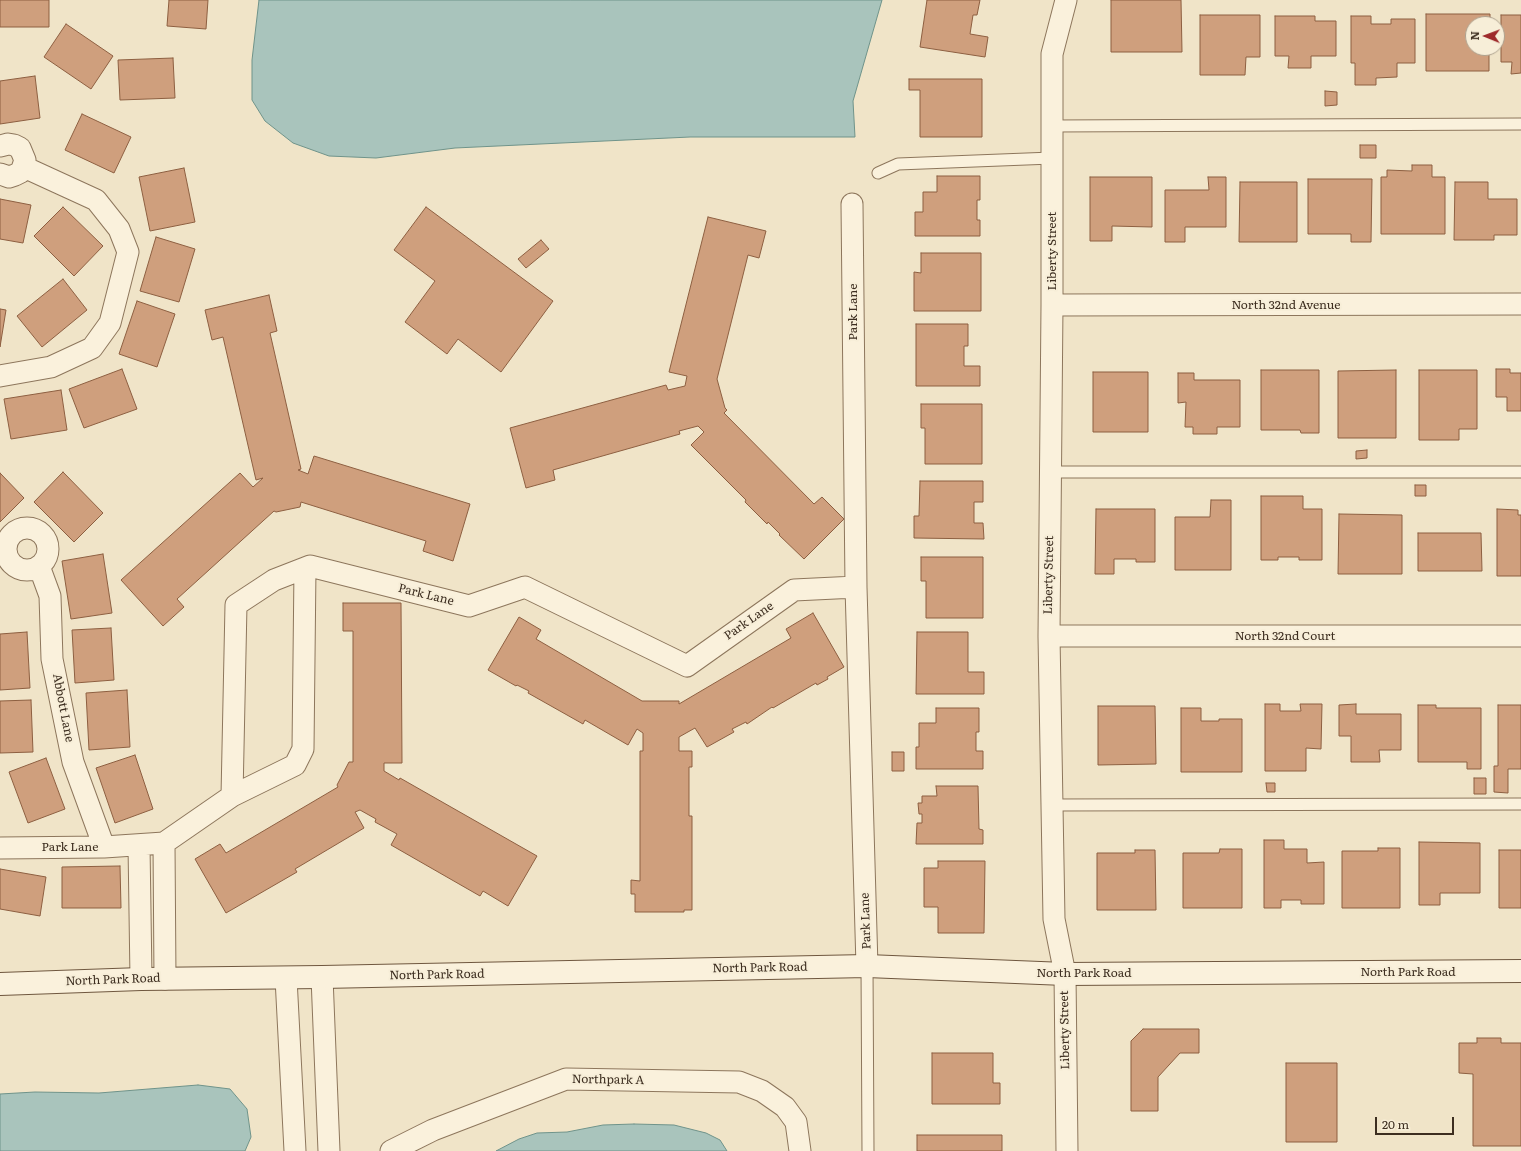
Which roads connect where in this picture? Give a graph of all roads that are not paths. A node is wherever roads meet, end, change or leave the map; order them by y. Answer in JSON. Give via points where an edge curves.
{"nodes":[{"id":1,"x":1066,"y":0,"type":"edge"},
{"id":2,"x":1521,"y":124,"type":"edge"},
{"id":3,"x":1052,"y":126,"type":"junction"},
{"id":4,"x":0,"y":146,"type":"edge"},
{"id":5,"x":1052,"y":158,"type":"junction"},
{"id":6,"x":24,"y":166,"type":"junction"},
{"id":7,"x":0,"y":174,"type":"edge"},
{"id":8,"x":878,"y":174,"type":"dead end"},
{"id":9,"x":852,"y":204,"type":"dead end"},
{"id":10,"x":1521,"y":304,"type":"edge"},
{"id":11,"x":1052,"y":305,"type":"junction"},
{"id":12,"x":0,"y":376,"type":"edge"},
{"id":13,"x":1050,"y":472,"type":"junction"},
{"id":14,"x":1521,"y":472,"type":"edge"},
{"id":15,"x":39,"y":566,"type":"dead end"},
{"id":16,"x":306,"y":568,"type":"junction"},
{"id":17,"x":856,"y":587,"type":"junction"},
{"id":18,"x":1049,"y":636,"type":"junction"},
{"id":19,"x":1521,"y":636,"type":"edge"},
{"id":20,"x":232,"y":796,"type":"junction"},
{"id":21,"x":1521,"y":804,"type":"edge"},
{"id":22,"x":1052,"y":805,"type":"junction"},
{"id":23,"x":164,"y":843,"type":"junction"},
{"id":24,"x":139,"y":845,"type":"junction"},
{"id":25,"x":104,"y":847,"type":"junction"},
{"id":26,"x":0,"y":848,"type":"edge"},
{"id":27,"x":867,"y":966,"type":"junction"},
{"id":28,"x":1521,"y":972,"type":"edge"},
{"id":29,"x":1065,"y":974,"type":"junction"},
{"id":30,"x":322,"y":977,"type":"junction"},
{"id":31,"x":286,"y":978,"type":"junction"},
{"id":32,"x":141,"y":979,"type":"junction"},
{"id":33,"x":165,"y":979,"type":"junction"},
{"id":34,"x":0,"y":984,"type":"edge"},
{"id":35,"x":295,"y":1151,"type":"edge"},
{"id":36,"x":329,"y":1151,"type":"edge"},
{"id":37,"x":391,"y":1151,"type":"edge"},
{"id":38,"x":800,"y":1151,"type":"edge"},
{"id":39,"x":868,"y":1151,"type":"edge"},
{"id":40,"x":1067,"y":1151,"type":"edge"}],
"edges":[{"from":1,"to":3,"type":"street","name":"Liberty Street","via":[[1052,54]]},
{"from":2,"to":3,"type":"lane"},
{"from":3,"to":5,"type":"street","name":"Liberty Street"},
{"from":4,"to":6,"type":"street","via":[[8,144],[20,148],[25,160]]},
{"from":5,"to":8,"type":"lane","via":[[898,164]]},
{"from":5,"to":11,"type":"street","name":"Liberty Street"},
{"from":6,"to":7,"type":"street","via":[[15,176]]},
{"from":6,"to":12,"type":"street","via":[[96,200],[119,229],[128,252],[110,323],[92,348],[51,367]]},
{"from":9,"to":17,"type":"street","name":"Park Lane"},
{"from":10,"to":11,"type":"street","name":"North 32nd Avenue"},
{"from":11,"to":13,"type":"street","name":"Liberty Street"},
{"from":13,"to":14,"type":"lane"},
{"from":13,"to":18,"type":"street","name":"Liberty Street"},
{"from":15,"to":25,"type":"street","name":"Abbott Lane","via":[[50,596],[52,659],[74,762]]},
{"from":16,"to":17,"type":"street","name":"Park Lane","via":[[310,566],[469,606],[525,587],[687,666],[794,590]]},
{"from":16,"to":20,"type":"street","via":[[303,749],[295,765]]},
{"from":16,"to":20,"type":"street","name":"Park Lane","via":[[274,580],[236,605]]},
{"from":17,"to":27,"type":"street","name":"Park Lane"},
{"from":18,"to":19,"type":"street","name":"North 32nd Court"},
{"from":18,"to":22,"type":"street","name":"Liberty Street"},
{"from":20,"to":23,"type":"street"},
{"from":21,"to":22,"type":"lane"},
{"from":22,"to":29,"type":"street","name":"Liberty Street","via":[[1054,919]]},
{"from":23,"to":24,"type":"street","name":"Park Lane"},
{"from":23,"to":33,"type":"street"},
{"from":24,"to":25,"type":"street","name":"Park Lane"},
{"from":24,"to":32,"type":"street"},
{"from":25,"to":26,"type":"street","name":"Park Lane"},
{"from":27,"to":29,"type":"street","name":"North Park Road"},
{"from":27,"to":30,"type":"street","name":"North Park Road"},
{"from":27,"to":39,"type":"lane"},
{"from":28,"to":29,"type":"street","name":"North Park Road"},
{"from":29,"to":40,"type":"street","name":"Liberty Street"},
{"from":30,"to":31,"type":"street","name":"North Park Road"},
{"from":30,"to":36,"type":"street"},
{"from":31,"to":33,"type":"street","name":"North Park Road"},
{"from":31,"to":35,"type":"street"},
{"from":32,"to":33,"type":"street","name":"North Park Road"},
{"from":32,"to":34,"type":"street","name":"North Park Road"},
{"from":37,"to":38,"type":"street","name":"Northpark A","via":[[434,1130],[566,1079],[739,1082],[762,1091],[785,1107],[796,1122]]}]}
